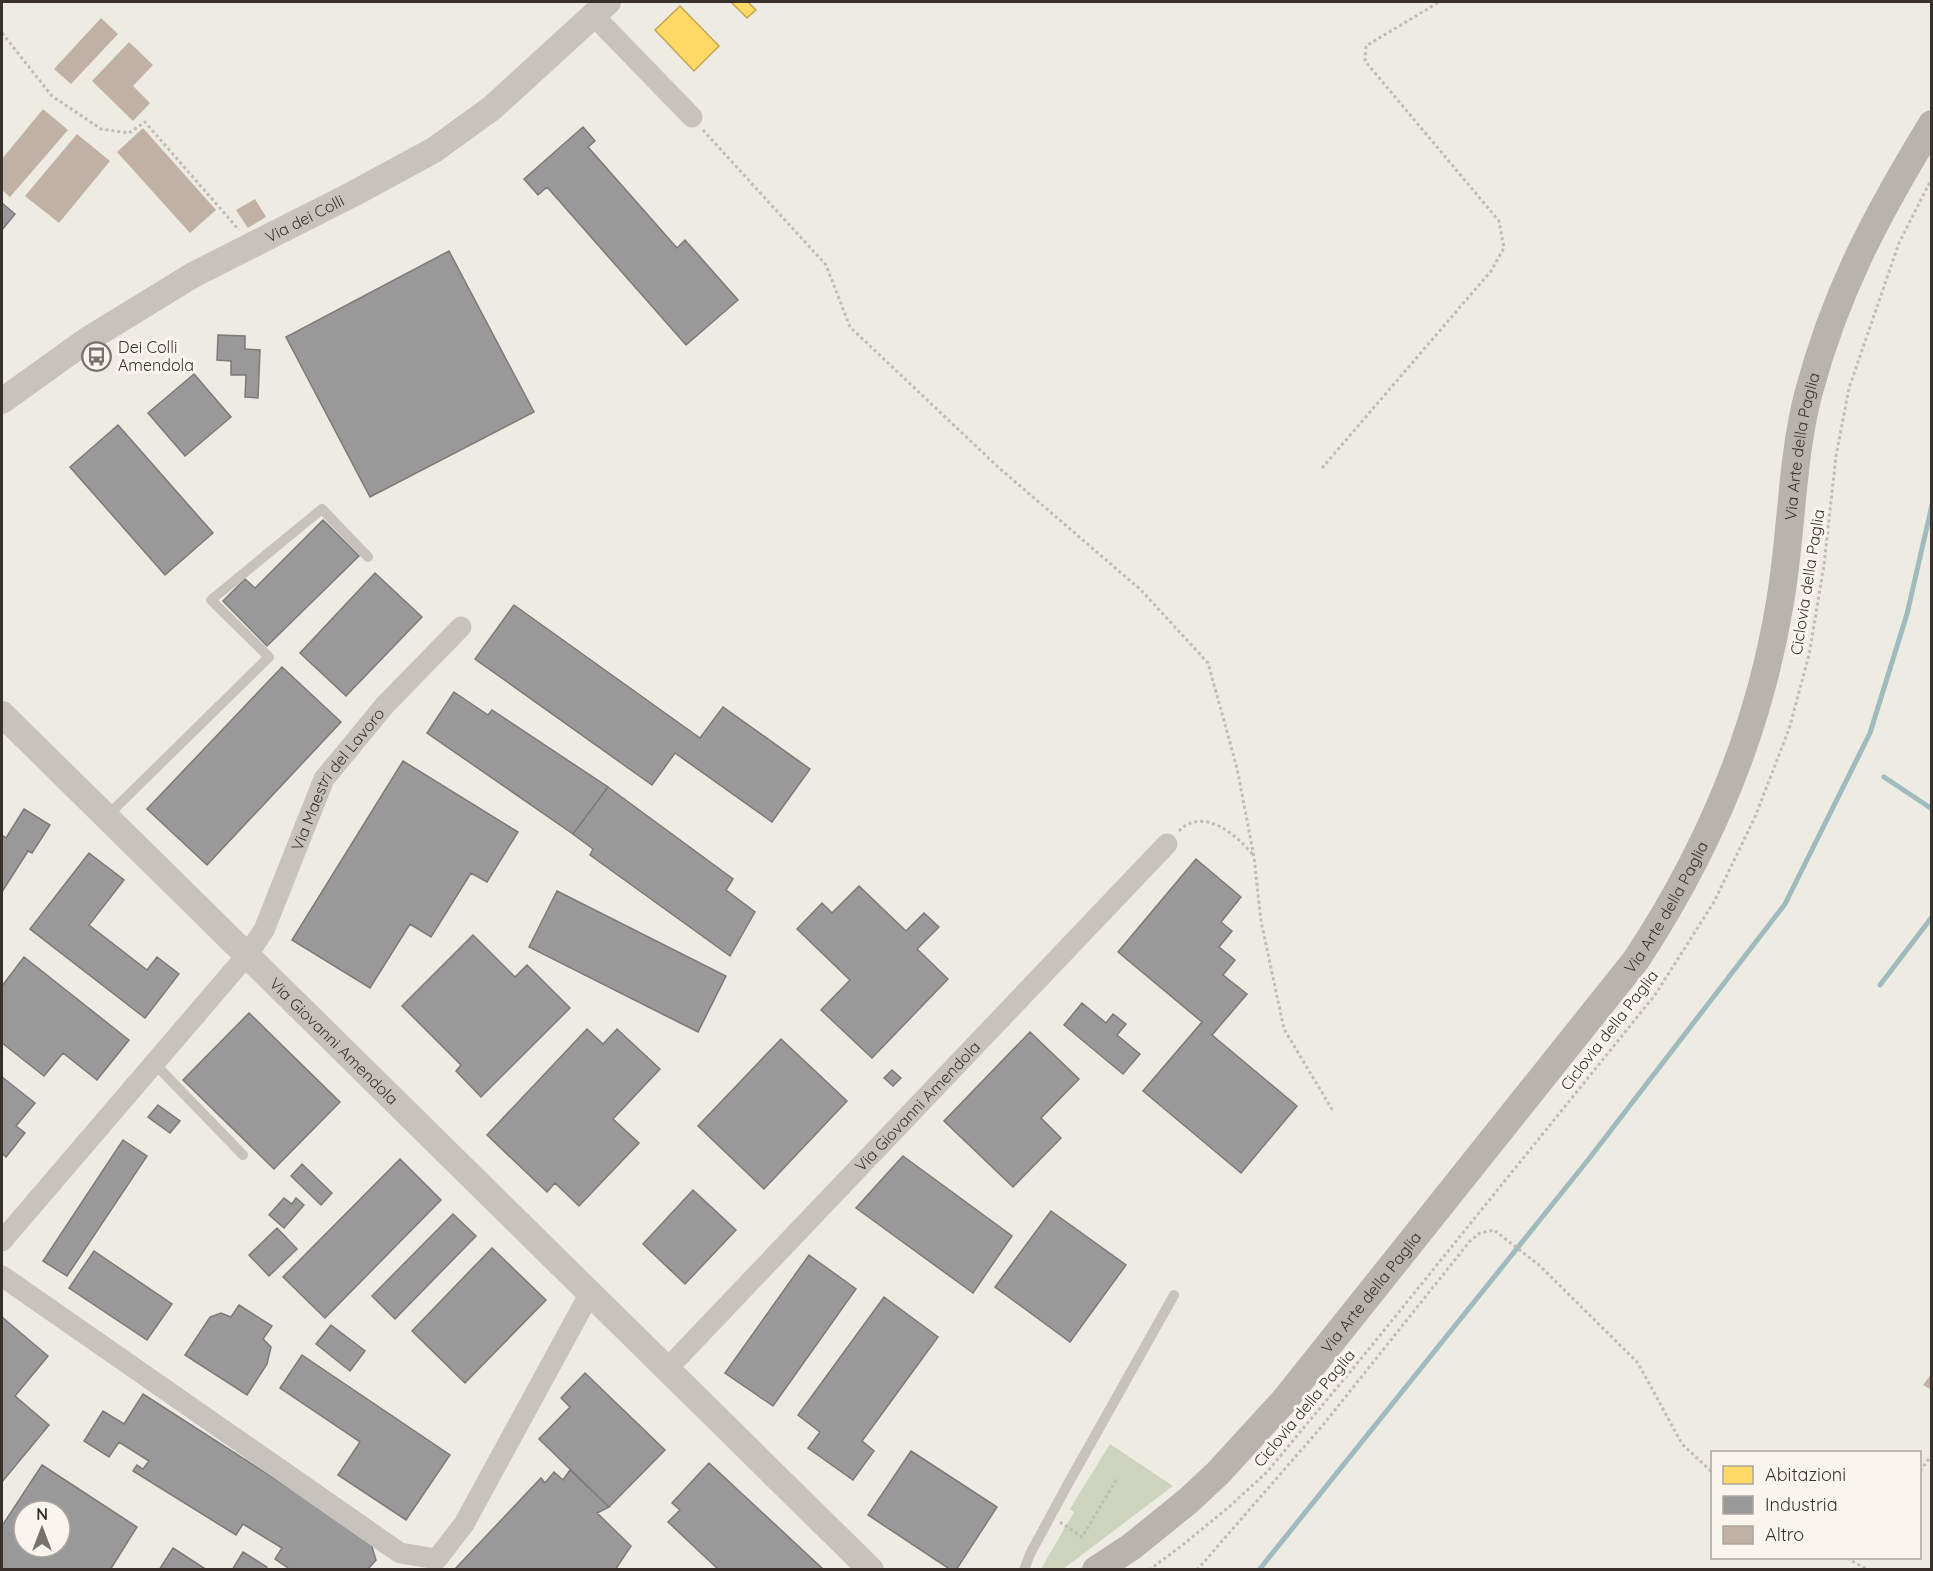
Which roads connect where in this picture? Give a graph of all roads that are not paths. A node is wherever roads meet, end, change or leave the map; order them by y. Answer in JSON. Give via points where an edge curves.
{"nodes":[{"id":1,"x":601,"y":8,"type":"edge"},
{"id":2,"x":692,"y":117,"type":"road end"},
{"id":3,"x":1932,"y":124,"type":"edge"},
{"id":4,"x":2,"y":401,"type":"edge"},
{"id":5,"x":368,"y":557,"type":"dead end"},
{"id":6,"x":461,"y":627,"type":"dead end"},
{"id":7,"x":2,"y":714,"type":"edge"},
{"id":8,"x":106,"y":817,"type":"junction"},
{"id":9,"x":1167,"y":844,"type":"road end"},
{"id":10,"x":247,"y":955,"type":"junction"},
{"id":11,"x":154,"y":1064,"type":"junction"},
{"id":12,"x":243,"y":1155,"type":"dead end"},
{"id":13,"x":2,"y":1241,"type":"edge"},
{"id":14,"x":2,"y":1276,"type":"edge"},
{"id":15,"x":590,"y":1293,"type":"junction"},
{"id":16,"x":1174,"y":1294,"type":"dead end"},
{"id":17,"x":667,"y":1369,"type":"junction"},
{"id":18,"x":1131,"y":1547,"type":"junction"},
{"id":19,"x":433,"y":1564,"type":"edge"},
{"id":20,"x":871,"y":1569,"type":"edge"},
{"id":21,"x":1024,"y":1569,"type":"edge"},
{"id":22,"x":1096,"y":1569,"type":"edge"},
{"id":23,"x":1109,"y":1569,"type":"edge"}],
"edges":[{"from":1,"to":2,"type":"street","name":"Via dei Colli"},
{"from":1,"to":4,"type":"street","name":"Via dei Colli","via":[[492,108],[434,150],[193,275],[50,364]]},
{"from":3,"to":18,"type":"main road","name":"Via Arte della Paglia","via":[[1867,236],[1824,340],[1799,442],[1781,599],[1761,693],[1715,819],[1678,893],[1630,968],[1284,1401],[1218,1473]]},
{"from":5,"to":8,"type":"lane","via":[[322,509],[211,600],[269,657]]},
{"from":6,"to":10,"type":"street","name":"Via Maestri del Lavoro","via":[[385,705],[324,779],[264,930]]},
{"from":7,"to":8,"type":"street","name":"Via Giovanni Amendola"},
{"from":8,"to":10,"type":"street","name":"Via Giovanni Amendola"},
{"from":9,"to":17,"type":"street","name":"Via Giovanni Amendola"},
{"from":10,"to":11,"type":"street","name":"Via Maestri del Lavoro"},
{"from":10,"to":15,"type":"street","name":"Via Giovanni Amendola"},
{"from":11,"to":12,"type":"lane"},
{"from":11,"to":13,"type":"street","name":"Via Maestri del Lavoro"},
{"from":14,"to":19,"type":"street","via":[[400,1553]]},
{"from":15,"to":17,"type":"street","name":"Via Giovanni Amendola"},
{"from":15,"to":19,"type":"street","via":[[464,1524]]},
{"from":16,"to":21,"type":"lane"},
{"from":17,"to":20,"type":"street","name":"Via Giovanni Amendola"},
{"from":18,"to":22,"type":"main road","name":"Via Arte della Paglia"},
{"from":18,"to":23,"type":"main road","name":"Via Arte della Paglia"}]}
